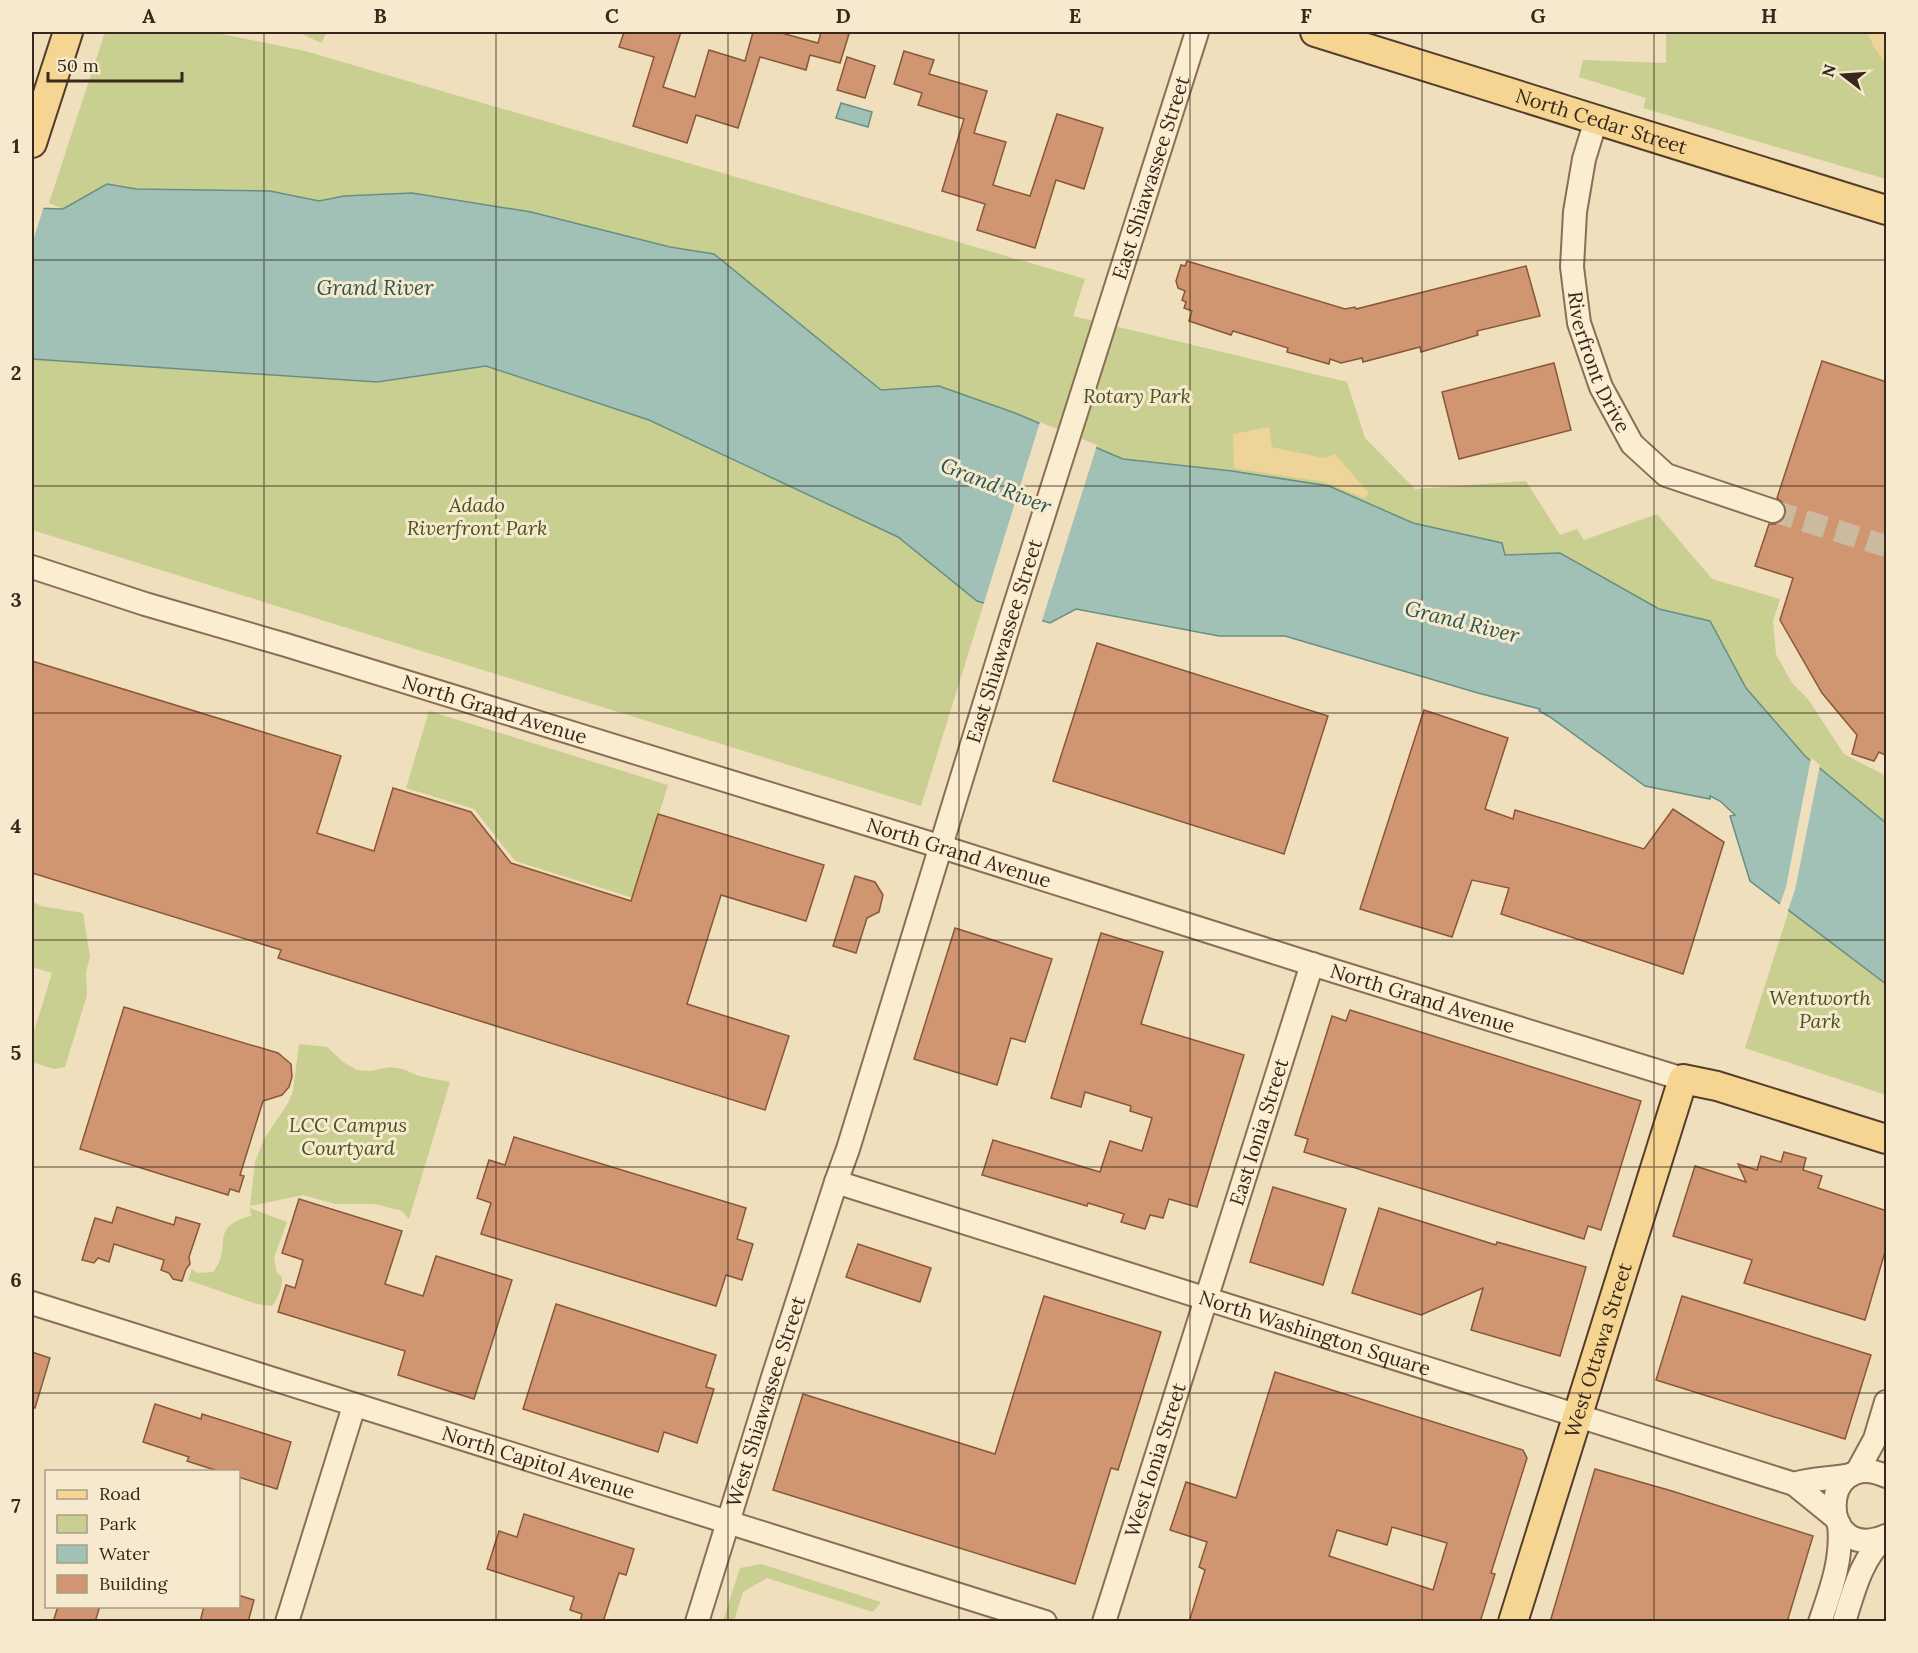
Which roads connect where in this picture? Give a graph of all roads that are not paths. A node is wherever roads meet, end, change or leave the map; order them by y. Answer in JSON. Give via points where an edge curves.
{"nodes":[{"id":1,"x":68,"y":32,"type":"edge"},
{"id":2,"x":1197,"y":32,"type":"edge"},
{"id":3,"x":1315,"y":32,"type":"edge"},
{"id":4,"x":1596,"y":120,"type":"junction"},
{"id":5,"x":32,"y":143,"type":"edge"},
{"id":6,"x":1887,"y":210,"type":"edge"},
{"id":7,"x":1773,"y":511,"type":"tunnel mouth"},
{"id":8,"x":32,"y":567,"type":"edge"},
{"id":9,"x":942,"y":847,"type":"junction"},
{"id":10,"x":1312,"y":964,"type":"junction"},
{"id":11,"x":1683,"y":1079,"type":"junction"},
{"id":12,"x":1887,"y":1138,"type":"edge"},
{"id":13,"x":836,"y":1182,"type":"junction"},
{"id":14,"x":1205,"y":1299,"type":"junction"},
{"id":15,"x":32,"y":1303,"type":"edge"},
{"id":16,"x":1887,"y":1402,"type":"edge"},
{"id":17,"x":354,"y":1406,"type":"junction"},
{"id":18,"x":1578,"y":1415,"type":"junction"},
{"id":19,"x":1854,"y":1474,"type":"junction"},
{"id":20,"x":1887,"y":1476,"type":"edge"},
{"id":21,"x":1794,"y":1484,"type":"junction"},
{"id":22,"x":1837,"y":1521,"type":"junction"},
{"id":23,"x":728,"y":1523,"type":"junction"},
{"id":24,"x":1886,"y":1536,"type":"edge"},
{"id":25,"x":287,"y":1622,"type":"edge"},
{"id":26,"x":697,"y":1622,"type":"edge"},
{"id":27,"x":1045,"y":1622,"type":"edge"},
{"id":28,"x":1104,"y":1622,"type":"edge"},
{"id":29,"x":1513,"y":1622,"type":"edge"},
{"id":30,"x":1820,"y":1622,"type":"edge"},
{"id":31,"x":1844,"y":1622,"type":"edge"}],
"edges":[{"from":1,"to":5,"type":"main road"},
{"from":2,"to":9,"type":"street","name":"East Shiawassee Street"},
{"from":3,"to":4,"type":"main road","name":"North Cedar Street"},
{"from":4,"to":6,"type":"main road","name":"North Cedar Street"},
{"from":4,"to":7,"type":"street","name":"Riverfront Drive","via":[[1584,159],[1575,212],[1572,267],[1579,323],[1601,387],[1632,444],[1665,475]]},
{"from":8,"to":9,"type":"street","name":"North Grand Avenue"},
{"from":9,"to":10,"type":"street","name":"North Grand Avenue"},
{"from":9,"to":13,"type":"street","name":"East Shiawassee Street"},
{"from":10,"to":11,"type":"street","name":"North Grand Avenue"},
{"from":10,"to":14,"type":"street","name":"East Ionia Street"},
{"from":11,"to":12,"type":"main road","name":"North Grand Avenue"},
{"from":11,"to":18,"type":"main road","name":"West Ottawa Street"},
{"from":13,"to":14,"type":"street","name":"North Washington Square"},
{"from":13,"to":23,"type":"street","name":"West Shiawassee Street"},
{"from":14,"to":18,"type":"street","name":"North Washington Square"},
{"from":14,"to":28,"type":"street","name":"West Ionia Street"},
{"from":15,"to":17,"type":"street","name":"North Capitol Avenue"},
{"from":16,"to":19,"type":"street","via":[[1875,1439]]},
{"from":17,"to":23,"type":"street","name":"North Capitol Avenue"},
{"from":17,"to":25,"type":"street"},
{"from":18,"to":21,"type":"street","name":"North Washington Square"},
{"from":18,"to":29,"type":"main road","name":"West Ottawa Street"},
{"from":19,"to":20,"type":"street","via":[[1867,1471]]},
{"from":19,"to":21,"type":"street"},
{"from":19,"to":22,"type":"street","via":[[1837,1489]]},
{"from":21,"to":22,"type":"street"},
{"from":22,"to":24,"type":"street","via":[[1851,1537],[1862,1541]]},
{"from":22,"to":30,"type":"street","via":[[1841,1539],[1838,1562]]},
{"from":23,"to":26,"type":"street","name":"West Shiawassee Street"},
{"from":23,"to":27,"type":"street","name":"North Capitol Avenue"},
{"from":24,"to":31,"type":"street","via":[[1861,1568]]}]}
